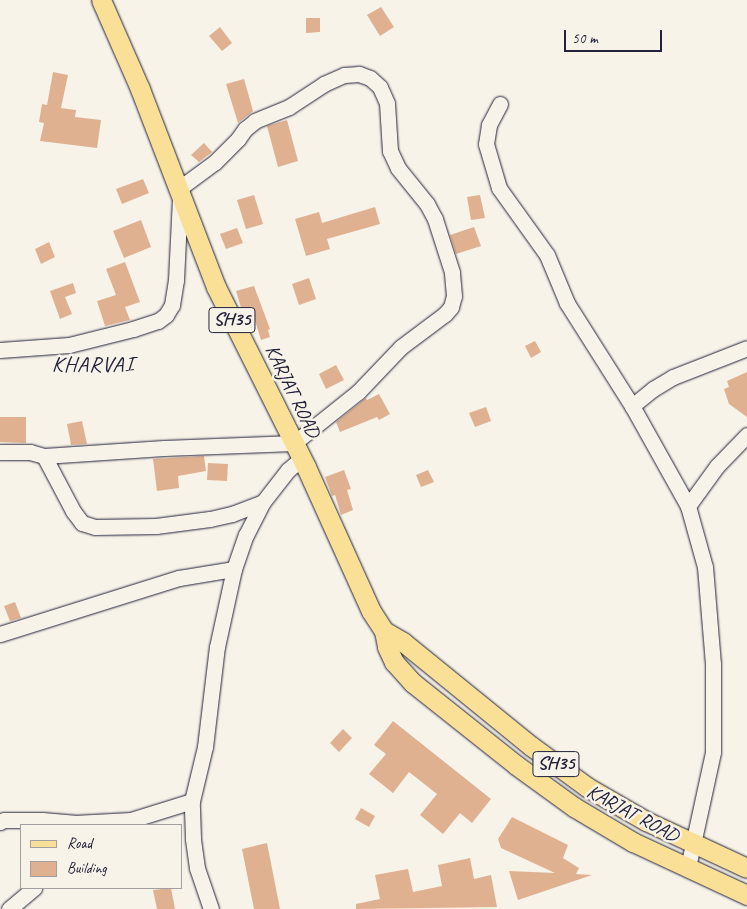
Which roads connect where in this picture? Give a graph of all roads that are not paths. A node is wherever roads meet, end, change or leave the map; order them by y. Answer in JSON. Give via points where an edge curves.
{"nodes":[{"id":1,"x":101,"y":0,"type":"edge"},
{"id":2,"x":500,"y":104,"type":"dead end"},
{"id":3,"x":179,"y":194,"type":"junction"},
{"id":4,"x":747,"y":348,"type":"edge"},
{"id":5,"x":0,"y":350,"type":"edge"},
{"id":6,"x":632,"y":406,"type":"junction"},
{"id":7,"x":747,"y":435,"type":"edge"},
{"id":8,"x":298,"y":451,"type":"junction"},
{"id":9,"x":0,"y":452,"type":"edge"},
{"id":10,"x":44,"y":456,"type":"junction"},
{"id":11,"x":263,"y":502,"type":"junction"},
{"id":12,"x":688,"y":506,"type":"junction"},
{"id":13,"x":234,"y":569,"type":"junction"},
{"id":14,"x":384,"y":631,"type":"junction"},
{"id":15,"x":0,"y":634,"type":"edge"},
{"id":16,"x":192,"y":801,"type":"junction"},
{"id":17,"x":0,"y":822,"type":"edge"},
{"id":18,"x":104,"y":823,"type":"edge"},
{"id":19,"x":694,"y":843,"type":"junction"},
{"id":20,"x":688,"y":867,"type":"junction"},
{"id":21,"x":747,"y":868,"type":"edge"},
{"id":22,"x":33,"y":889,"type":"edge"},
{"id":23,"x":747,"y":895,"type":"edge"},
{"id":24,"x":9,"y":909,"type":"edge"},
{"id":25,"x":211,"y":909,"type":"edge"}],
"edges":[{"from":1,"to":3,"type":"main road","name":"KARJAT ROAD","number":"SH35","via":[[140,90]]},
{"from":2,"to":6,"type":"street","via":[[489,125],[486,144],[499,188],[548,255],[567,303]]},
{"from":3,"to":5,"type":"street","via":[[176,280],[172,305],[166,315],[133,329],[69,344]]},
{"from":3,"to":8,"type":"main road","name":"KARJAT ROAD","number":"SH35","via":[[216,287]]},
{"from":3,"to":8,"type":"street","via":[[255,121],[289,108],[324,84],[344,75],[359,74],[380,87],[386,103],[390,151],[398,168],[435,219],[452,272],[454,296],[445,314],[401,347]]},
{"from":4,"to":6,"type":"street","via":[[674,377]]},
{"from":6,"to":12,"type":"street"},
{"from":7,"to":12,"type":"street","via":[[717,466]]},
{"from":8,"to":10,"type":"street","via":[[164,448]]},
{"from":8,"to":11,"type":"street","via":[[288,470]]},
{"from":8,"to":14,"type":"main road","name":"KARJAT ROAD","number":"SH35","via":[[371,612]]},
{"from":9,"to":10,"type":"street","via":[[30,452]]},
{"from":10,"to":11,"type":"street","via":[[73,511],[82,523],[95,527],[156,526],[210,519]]},
{"from":11,"to":13,"type":"street"},
{"from":12,"to":19,"type":"street","via":[[705,567],[713,664],[714,752]]},
{"from":13,"to":15,"type":"street","via":[[180,578]]},
{"from":13,"to":16,"type":"street","via":[[217,646],[205,747]]},
{"from":14,"to":19,"type":"main road","name":"KARJAT ROAD","number":"SH35","via":[[403,642],[587,787],[646,821]]},
{"from":14,"to":20,"type":"main road","name":"KARJAT ROAD","number":"SH35","via":[[394,662],[413,683],[516,765],[574,808],[633,842]]},
{"from":16,"to":18,"type":"street","via":[[131,820]]},
{"from":16,"to":25,"type":"street","via":[[197,868]]},
{"from":17,"to":18,"type":"street"},
{"from":19,"to":20,"type":"street"},
{"from":19,"to":21,"type":"main road","name":"KARJAT ROAD","number":"SH35"},
{"from":20,"to":23,"type":"main road","name":"KARJAT ROAD","number":"SH35"},
{"from":22,"to":24,"type":"street"}]}
